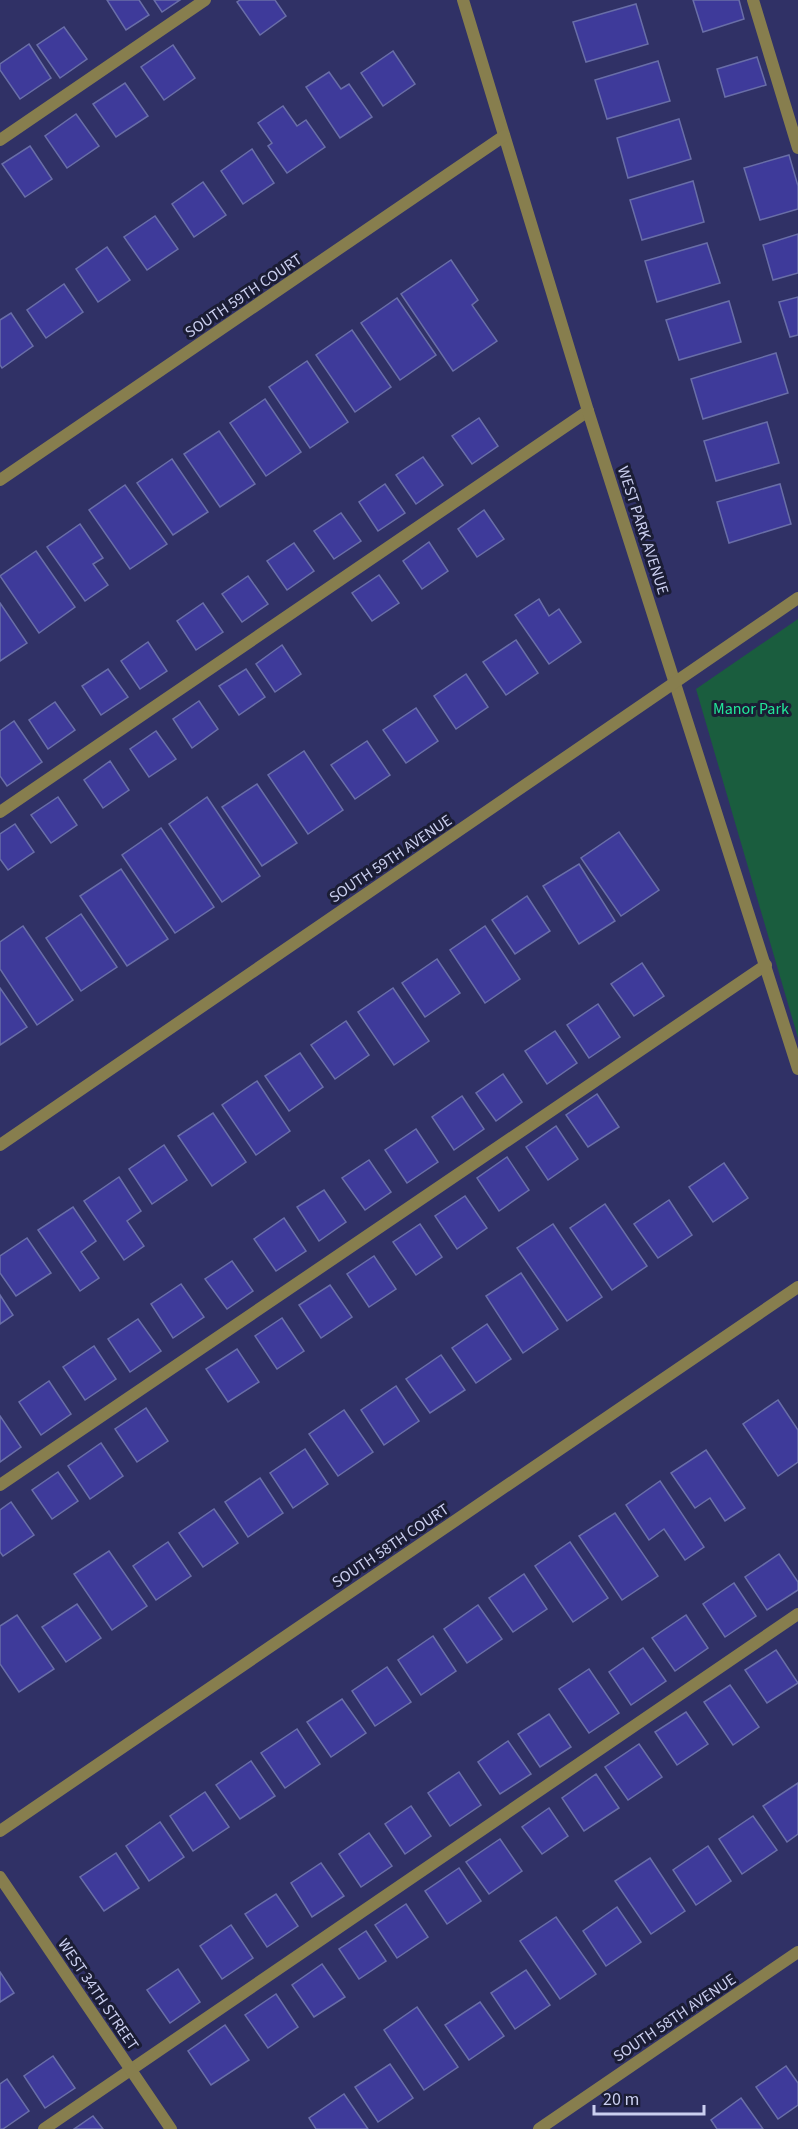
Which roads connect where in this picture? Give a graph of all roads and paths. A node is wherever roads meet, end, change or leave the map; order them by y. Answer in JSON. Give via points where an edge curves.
{"nodes":[{"id":1,"x":205,"y":0,"type":"edge"},
{"id":2,"x":463,"y":0,"type":"edge"},
{"id":3,"x":753,"y":0,"type":"edge"},
{"id":4,"x":504,"y":136,"type":"junction"},
{"id":5,"x":0,"y":140,"type":"edge"},
{"id":6,"x":798,"y":148,"type":"edge"},
{"id":7,"x":588,"y":411,"type":"junction"},
{"id":8,"x":0,"y":480,"type":"edge"},
{"id":9,"x":798,"y":598,"type":"edge"},
{"id":10,"x":675,"y":683,"type":"junction"},
{"id":11,"x":0,"y":812,"type":"edge"},
{"id":12,"x":766,"y":965,"type":"junction"},
{"id":13,"x":798,"y":1069,"type":"edge"},
{"id":14,"x":0,"y":1145,"type":"edge"},
{"id":15,"x":798,"y":1287,"type":"edge"},
{"id":16,"x":0,"y":1485,"type":"edge"},
{"id":17,"x":798,"y":1614,"type":"edge"},
{"id":18,"x":0,"y":1831,"type":"edge"},
{"id":19,"x":0,"y":1877,"type":"edge"},
{"id":20,"x":798,"y":1952,"type":"edge"},
{"id":21,"x":130,"y":2070,"type":"junction"},
{"id":22,"x":44,"y":2129,"type":"edge"},
{"id":23,"x":171,"y":2129,"type":"edge"},
{"id":24,"x":539,"y":2129,"type":"edge"}],
"edges":[{"from":1,"to":5,"type":"street"},
{"from":2,"to":4,"type":"street","name":"WEST PARK AVENUE"},
{"from":3,"to":6,"type":"street"},
{"from":4,"to":7,"type":"street","name":"WEST PARK AVENUE"},
{"from":4,"to":8,"type":"street","name":"SOUTH 59TH COURT"},
{"from":7,"to":10,"type":"street","name":"WEST PARK AVENUE"},
{"from":7,"to":11,"type":"street"},
{"from":9,"to":10,"type":"street","name":"SOUTH 59TH AVENUE"},
{"from":10,"to":12,"type":"street","name":"WEST PARK AVENUE"},
{"from":10,"to":14,"type":"street","name":"SOUTH 59TH AVENUE"},
{"from":12,"to":13,"type":"street","name":"WEST PARK AVENUE"},
{"from":12,"to":16,"type":"street"},
{"from":15,"to":18,"type":"street","name":"SOUTH 58TH COURT"},
{"from":17,"to":21,"type":"street"},
{"from":19,"to":21,"type":"street","name":"WEST 34TH STREET"},
{"from":20,"to":24,"type":"street","name":"SOUTH 58TH AVENUE"},
{"from":21,"to":22,"type":"street"},
{"from":21,"to":23,"type":"street","name":"WEST 34TH STREET"}]}
